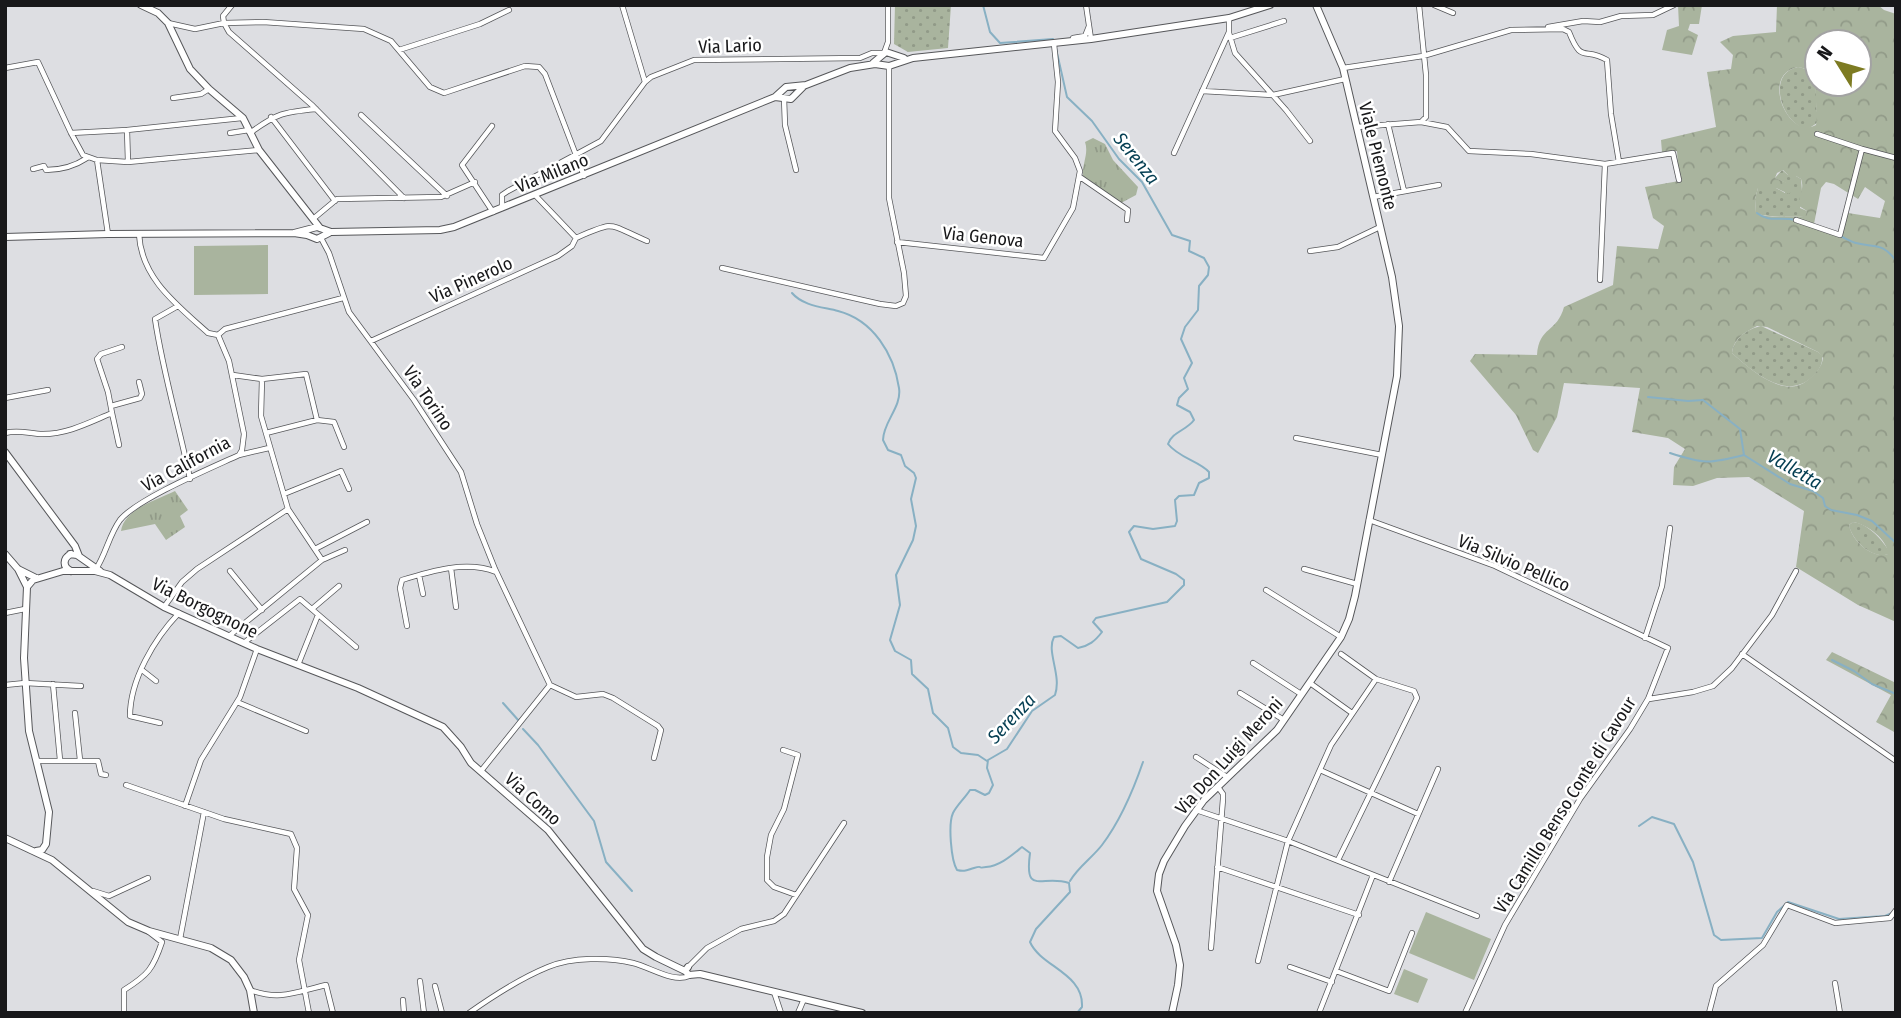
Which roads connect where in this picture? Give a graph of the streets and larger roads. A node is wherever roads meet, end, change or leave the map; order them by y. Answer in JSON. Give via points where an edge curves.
{"nodes":[{"id":1,"x":141,"y":5,"type":"edge"},
{"id":2,"x":232,"y":5,"type":"edge"},
{"id":3,"x":621,"y":5,"type":"edge"},
{"id":4,"x":888,"y":5,"type":"edge"},
{"id":5,"x":1086,"y":5,"type":"edge"},
{"id":6,"x":1270,"y":5,"type":"edge"},
{"id":7,"x":1316,"y":5,"type":"edge"},
{"id":8,"x":1419,"y":5,"type":"edge"},
{"id":9,"x":1434,"y":5,"type":"edge"},
{"id":10,"x":1674,"y":5,"type":"edge"},
{"id":11,"x":509,"y":10,"type":"dead end"},
{"id":12,"x":1452,"y":13,"type":"dead end"},
{"id":13,"x":1229,"y":18,"type":"junction"},
{"id":14,"x":1284,"y":20,"type":"dead end"},
{"id":15,"x":168,"y":23,"type":"junction"},
{"id":16,"x":224,"y":23,"type":"junction"},
{"id":17,"x":1089,"y":26,"type":"junction"},
{"id":18,"x":1544,"y":28,"type":"junction"},
{"id":19,"x":1230,"y":35,"type":"junction"},
{"id":20,"x":1091,"y":39,"type":"junction"},
{"id":21,"x":1062,"y":43,"type":"junction"},
{"id":22,"x":1052,"y":44,"type":"junction"},
{"id":23,"x":400,"y":50,"type":"junction"},
{"id":24,"x":1423,"y":56,"type":"junction"},
{"id":25,"x":887,"y":59,"type":"junction"},
{"id":26,"x":5,"y":68,"type":"edge"},
{"id":27,"x":1343,"y":68,"type":"junction"},
{"id":28,"x":1345,"y":79,"type":"junction"},
{"id":29,"x":645,"y":82,"type":"junction"},
{"id":30,"x":209,"y":89,"type":"junction"},
{"id":31,"x":1202,"y":91,"type":"junction"},
{"id":32,"x":1273,"y":95,"type":"junction"},
{"id":33,"x":787,"y":96,"type":"junction"},
{"id":34,"x":173,"y":98,"type":"dead end"},
{"id":35,"x":316,"y":109,"type":"junction"},
{"id":36,"x":361,"y":115,"type":"dead end"},
{"id":37,"x":271,"y":117,"type":"junction"},
{"id":38,"x":243,"y":118,"type":"junction"},
{"id":39,"x":1421,"y":122,"type":"junction"},
{"id":40,"x":1388,"y":124,"type":"junction"},
{"id":41,"x":492,"y":126,"type":"dead end"},
{"id":42,"x":1356,"y":127,"type":"junction"},
{"id":43,"x":127,"y":130,"type":"junction"},
{"id":44,"x":250,"y":132,"type":"junction"},
{"id":45,"x":71,"y":133,"type":"junction"},
{"id":46,"x":230,"y":133,"type":"dead end"},
{"id":47,"x":1817,"y":134,"type":"dead end"},
{"id":48,"x":1310,"y":141,"type":"dead end"},
{"id":49,"x":1863,"y":149,"type":"junction"},
{"id":50,"x":259,"y":150,"type":"junction"},
{"id":51,"x":1174,"y":153,"type":"dead end"},
{"id":52,"x":576,"y":156,"type":"junction"},
{"id":53,"x":88,"y":158,"type":"junction"},
{"id":54,"x":1896,"y":158,"type":"edge"},
{"id":55,"x":97,"y":160,"type":"junction"},
{"id":56,"x":128,"y":162,"type":"junction"},
{"id":57,"x":1619,"y":162,"type":"junction"},
{"id":58,"x":1605,"y":164,"type":"junction"},
{"id":59,"x":33,"y":169,"type":"dead end"},
{"id":60,"x":796,"y":170,"type":"dead end"},
{"id":61,"x":584,"y":176,"type":"junction"},
{"id":62,"x":1079,"y":177,"type":"junction"},
{"id":63,"x":1679,"y":180,"type":"dead end"},
{"id":64,"x":475,"y":182,"type":"junction"},
{"id":65,"x":1439,"y":185,"type":"dead end"},
{"id":66,"x":1404,"y":191,"type":"junction"},
{"id":67,"x":447,"y":195,"type":"junction"},
{"id":68,"x":502,"y":195,"type":"junction"},
{"id":69,"x":535,"y":195,"type":"junction"},
{"id":70,"x":1373,"y":197,"type":"junction"},
{"id":71,"x":404,"y":198,"type":"junction"},
{"id":72,"x":335,"y":201,"type":"junction"},
{"id":73,"x":489,"y":204,"type":"junction"},
{"id":74,"x":502,"y":208,"type":"junction"},
{"id":75,"x":493,"y":212,"type":"junction"},
{"id":76,"x":312,"y":219,"type":"junction"},
{"id":77,"x":1127,"y":220,"type":"dead end"},
{"id":78,"x":1796,"y":220,"type":"dead end"},
{"id":79,"x":1380,"y":227,"type":"junction"},
{"id":80,"x":317,"y":233,"type":"junction"},
{"id":81,"x":108,"y":234,"type":"junction"},
{"id":82,"x":139,"y":234,"type":"junction"},
{"id":83,"x":5,"y":237,"type":"edge"},
{"id":84,"x":576,"y":238,"type":"junction"},
{"id":85,"x":648,"y":241,"type":"dead end"},
{"id":86,"x":897,"y":242,"type":"junction"},
{"id":87,"x":1310,"y":251,"type":"dead end"},
{"id":88,"x":722,"y":268,"type":"dead end"},
{"id":89,"x":1601,"y":280,"type":"dead end"},
{"id":90,"x":343,"y":298,"type":"junction"},
{"id":91,"x":178,"y":306,"type":"junction"},
{"id":92,"x":1398,"y":317,"type":"joint"},
{"id":93,"x":218,"y":335,"type":"junction"},
{"id":94,"x":371,"y":341,"type":"junction"},
{"id":95,"x":122,"y":347,"type":"dead end"},
{"id":96,"x":233,"y":375,"type":"junction"},
{"id":97,"x":262,"y":379,"type":"junction"},
{"id":98,"x":139,"y":382,"type":"dead end"},
{"id":99,"x":48,"y":390,"type":"dead end"},
{"id":100,"x":5,"y":398,"type":"edge"},
{"id":101,"x":111,"y":406,"type":"junction"},
{"id":102,"x":112,"y":413,"type":"junction"},
{"id":103,"x":317,"y":419,"type":"junction"},
{"id":104,"x":5,"y":433,"type":"edge"},
{"id":105,"x":265,"y":433,"type":"junction"},
{"id":106,"x":1296,"y":438,"type":"dead end"},
{"id":107,"x":119,"y":445,"type":"dead end"},
{"id":108,"x":344,"y":447,"type":"dead end"},
{"id":109,"x":269,"y":448,"type":"junction"},
{"id":110,"x":5,"y":452,"type":"edge"},
{"id":111,"x":1382,"y":454,"type":"junction"},
{"id":112,"x":239,"y":455,"type":"junction"},
{"id":113,"x":190,"y":479,"type":"junction"},
{"id":114,"x":349,"y":489,"type":"dead end"},
{"id":115,"x":284,"y":494,"type":"junction"},
{"id":116,"x":288,"y":509,"type":"junction"},
{"id":117,"x":1369,"y":520,"type":"junction"},
{"id":118,"x":367,"y":522,"type":"dead end"},
{"id":119,"x":1670,"y":528,"type":"dead end"},
{"id":120,"x":75,"y":546,"type":"junction"},
{"id":121,"x":314,"y":550,"type":"junction"},
{"id":122,"x":345,"y":550,"type":"dead end"},
{"id":123,"x":5,"y":554,"type":"edge"},
{"id":124,"x":70,"y":554,"type":"junction"},
{"id":125,"x":79,"y":557,"type":"junction"},
{"id":126,"x":322,"y":561,"type":"junction"},
{"id":127,"x":64,"y":563,"type":"junction"},
{"id":128,"x":97,"y":568,"type":"junction"},
{"id":129,"x":451,"y":568,"type":"junction"},
{"id":130,"x":19,"y":569,"type":"junction"},
{"id":131,"x":1304,"y":569,"type":"dead end"},
{"id":132,"x":73,"y":570,"type":"junction"},
{"id":133,"x":230,"y":571,"type":"dead end"},
{"id":134,"x":496,"y":571,"type":"junction"},
{"id":135,"x":1796,"y":572,"type":"dead end"},
{"id":136,"x":54,"y":574,"type":"junction"},
{"id":137,"x":419,"y":575,"type":"junction"},
{"id":138,"x":38,"y":578,"type":"junction"},
{"id":139,"x":1357,"y":584,"type":"junction"},
{"id":140,"x":339,"y":586,"type":"dead end"},
{"id":141,"x":27,"y":587,"type":"junction"},
{"id":142,"x":1266,"y":590,"type":"dead end"},
{"id":143,"x":423,"y":594,"type":"dead end"},
{"id":144,"x":164,"y":607,"type":"junction"},
{"id":145,"x":456,"y":607,"type":"dead end"},
{"id":146,"x":25,"y":609,"type":"junction"},
{"id":147,"x":312,"y":609,"type":"junction"},
{"id":148,"x":262,"y":610,"type":"junction"},
{"id":149,"x":5,"y":613,"type":"edge"},
{"id":150,"x":179,"y":613,"type":"junction"},
{"id":151,"x":318,"y":615,"type":"junction"},
{"id":152,"x":407,"y":626,"type":"dead end"},
{"id":153,"x":229,"y":636,"type":"junction"},
{"id":154,"x":1341,"y":637,"type":"junction"},
{"id":155,"x":1645,"y":638,"type":"junction"},
{"id":156,"x":245,"y":642,"type":"junction"},
{"id":157,"x":356,"y":647,"type":"dead end"},
{"id":158,"x":1668,"y":648,"type":"joint"},
{"id":159,"x":257,"y":649,"type":"junction"},
{"id":160,"x":1341,"y":654,"type":"dead end"},
{"id":161,"x":1742,"y":654,"type":"junction"},
{"id":162,"x":1252,"y":663,"type":"dead end"},
{"id":163,"x":298,"y":666,"type":"junction"},
{"id":164,"x":142,"y":670,"type":"junction"},
{"id":165,"x":1376,"y":679,"type":"junction"},
{"id":166,"x":156,"y":681,"type":"dead end"},
{"id":167,"x":24,"y":682,"type":"junction"},
{"id":168,"x":1310,"y":683,"type":"junction"},
{"id":169,"x":53,"y":684,"type":"junction"},
{"id":170,"x":5,"y":685,"type":"edge"},
{"id":171,"x":550,"y":685,"type":"junction"},
{"id":172,"x":81,"y":686,"type":"dead end"},
{"id":173,"x":358,"y":688,"type":"joint"},
{"id":174,"x":1240,"y":693,"type":"dead end"},
{"id":175,"x":1302,"y":695,"type":"junction"},
{"id":176,"x":1648,"y":699,"type":"junction"},
{"id":177,"x":237,"y":702,"type":"junction"},
{"id":178,"x":75,"y":713,"type":"dead end"},
{"id":179,"x":1353,"y":713,"type":"junction"},
{"id":180,"x":1284,"y":720,"type":"junction"},
{"id":181,"x":160,"y":723,"type":"dead end"},
{"id":182,"x":306,"y":731,"type":"dead end"},
{"id":183,"x":783,"y":750,"type":"dead end"},
{"id":184,"x":1196,"y":757,"type":"dead end"},
{"id":185,"x":654,"y":758,"type":"dead end"},
{"id":186,"x":60,"y":760,"type":"junction"},
{"id":187,"x":80,"y":760,"type":"junction"},
{"id":188,"x":38,"y":761,"type":"junction"},
{"id":189,"x":1896,"y":761,"type":"edge"},
{"id":190,"x":1438,"y":769,"type":"dead end"},
{"id":191,"x":1320,"y":770,"type":"junction"},
{"id":192,"x":481,"y":771,"type":"junction"},
{"id":193,"x":106,"y":775,"type":"dead end"},
{"id":194,"x":1227,"y":777,"type":"junction"},
{"id":195,"x":126,"y":785,"type":"dead end"},
{"id":196,"x":1217,"y":786,"type":"junction"},
{"id":197,"x":1370,"y":792,"type":"junction"},
{"id":198,"x":185,"y":806,"type":"junction"},
{"id":199,"x":1196,"y":809,"type":"junction"},
{"id":200,"x":204,"y":812,"type":"junction"},
{"id":201,"x":1418,"y":814,"type":"junction"},
{"id":202,"x":1222,"y":819,"type":"junction"},
{"id":203,"x":844,"y":823,"type":"dead end"},
{"id":204,"x":6,"y":838,"type":"edge"},
{"id":205,"x":1288,"y":841,"type":"junction"},
{"id":206,"x":45,"y":846,"type":"junction"},
{"id":207,"x":36,"y":851,"type":"junction"},
{"id":208,"x":52,"y":860,"type":"junction"},
{"id":209,"x":1338,"y":860,"type":"junction"},
{"id":210,"x":1217,"y":867,"type":"junction"},
{"id":211,"x":1373,"y":875,"type":"junction"},
{"id":212,"x":148,"y":878,"type":"dead end"},
{"id":213,"x":1389,"y":881,"type":"junction"},
{"id":214,"x":1278,"y":887,"type":"junction"},
{"id":215,"x":92,"y":891,"type":"junction"},
{"id":216,"x":796,"y":895,"type":"junction"},
{"id":217,"x":1896,"y":910,"type":"edge"},
{"id":218,"x":1359,"y":915,"type":"junction"},
{"id":219,"x":1476,"y":916,"type":"dead end"},
{"id":220,"x":149,"y":931,"type":"junction"},
{"id":221,"x":1412,"y":933,"type":"dead end"},
{"id":222,"x":180,"y":940,"type":"junction"},
{"id":223,"x":1210,"y":948,"type":"dead end"},
{"id":224,"x":1258,"y":961,"type":"dead end"},
{"id":225,"x":1290,"y":967,"type":"dead end"},
{"id":226,"x":690,"y":970,"type":"junction"},
{"id":227,"x":1336,"y":971,"type":"junction"},
{"id":228,"x":420,"y":981,"type":"dead end"},
{"id":229,"x":1332,"y":982,"type":"junction"},
{"id":230,"x":1835,"y":983,"type":"dead end"},
{"id":231,"x":435,"y":986,"type":"dead end"},
{"id":232,"x":250,"y":990,"type":"junction"},
{"id":233,"x":304,"y":990,"type":"junction"},
{"id":234,"x":774,"y":991,"type":"junction"},
{"id":235,"x":785,"y":994,"type":"junction"},
{"id":236,"x":804,"y":999,"type":"junction"},
{"id":237,"x":403,"y":1000,"type":"dead end"},
{"id":238,"x":778,"y":1004,"type":"junction"},
{"id":239,"x":124,"y":1013,"type":"edge"},
{"id":240,"x":254,"y":1013,"type":"edge"},
{"id":241,"x":309,"y":1013,"type":"edge"},
{"id":242,"x":334,"y":1013,"type":"edge"},
{"id":243,"x":404,"y":1013,"type":"edge"},
{"id":244,"x":424,"y":1013,"type":"edge"},
{"id":245,"x":442,"y":1013,"type":"edge"},
{"id":246,"x":469,"y":1013,"type":"edge"},
{"id":247,"x":781,"y":1013,"type":"edge"},
{"id":248,"x":797,"y":1013,"type":"edge"},
{"id":249,"x":862,"y":1013,"type":"edge"},
{"id":250,"x":1172,"y":1013,"type":"edge"},
{"id":251,"x":1319,"y":1013,"type":"edge"},
{"id":252,"x":1465,"y":1013,"type":"edge"},
{"id":253,"x":1709,"y":1013,"type":"edge"},
{"id":254,"x":1840,"y":1013,"type":"edge"}],
"edges":[{"from":1,"to":15,"type":"street"},
{"from":2,"to":16,"type":"street","via":[[224,13]]},
{"from":3,"to":29,"type":"street"},
{"from":4,"to":25,"type":"street"},
{"from":5,"to":17,"type":"street"},
{"from":6,"to":13,"type":"street","name":"Via Milano"},
{"from":7,"to":27,"type":"street","name":"Viale Piemonte"},
{"from":8,"to":24,"type":"street"},
{"from":9,"to":12,"type":"street"},
{"from":10,"to":18,"type":"street","via":[[1653,15]]},
{"from":11,"to":23,"type":"street"},
{"from":13,"to":19,"type":"street"},
{"from":13,"to":20,"type":"street","name":"Via Milano"},
{"from":14,"to":19,"type":"street"},
{"from":15,"to":16,"type":"street","via":[[195,29]]},
{"from":15,"to":30,"type":"street","via":[[190,69]]},
{"from":16,"to":23,"type":"street","via":[[364,29],[387,37]]},
{"from":16,"to":35,"type":"street","via":[[237,40]]},
{"from":17,"to":20,"type":"street"},
{"from":17,"to":21,"type":"street","name":"Via Milano","via":[[1085,36]]},
{"from":18,"to":24,"type":"street","via":[[1511,30]]},
{"from":18,"to":57,"type":"street","via":[[1569,32],[1579,53],[1607,60]]},
{"from":19,"to":31,"type":"street"},
{"from":19,"to":32,"type":"street","via":[[1235,53]]},
{"from":20,"to":21,"type":"street","name":"Via Milano"},
{"from":21,"to":22,"type":"street","name":"Via Milano"},
{"from":22,"to":25,"type":"street","name":"Via Milano"},
{"from":22,"to":62,"type":"street","via":[[1058,82],[1055,131],[1075,158]]},
{"from":23,"to":52,"type":"street","via":[[430,88],[444,93],[525,66],[539,67]]},
{"from":24,"to":27,"type":"street"},
{"from":24,"to":39,"type":"street","via":[[1426,117]]},
{"from":25,"to":29,"type":"street","name":"Via Lario","via":[[694,60]]},
{"from":25,"to":33,"type":"street","name":"Via Milano","via":[[841,71]]},
{"from":25,"to":86,"type":"street","via":[[889,198]]},
{"from":26,"to":45,"type":"street","via":[[38,62]]},
{"from":27,"to":28,"type":"street","name":"Viale Piemonte"},
{"from":28,"to":32,"type":"street"},
{"from":28,"to":42,"type":"street","name":"Viale Piemonte"},
{"from":29,"to":52,"type":"street","name":"Via Lario","via":[[608,134]]},
{"from":30,"to":34,"type":"street"},
{"from":30,"to":38,"type":"street"},
{"from":31,"to":32,"type":"street"},
{"from":31,"to":51,"type":"street"},
{"from":32,"to":48,"type":"street"},
{"from":33,"to":60,"type":"street","via":[[785,125]]},
{"from":33,"to":61,"type":"street","name":"Via Milano"},
{"from":35,"to":37,"type":"street"},
{"from":35,"to":71,"type":"street"},
{"from":36,"to":67,"type":"street"},
{"from":37,"to":44,"type":"street"},
{"from":37,"to":72,"type":"street"},
{"from":38,"to":43,"type":"street"},
{"from":38,"to":44,"type":"street"},
{"from":39,"to":40,"type":"street"},
{"from":39,"to":58,"type":"street","via":[[1447,127],[1469,151]]},
{"from":40,"to":42,"type":"street"},
{"from":40,"to":66,"type":"street"},
{"from":41,"to":64,"type":"street","via":[[463,163]]},
{"from":42,"to":70,"type":"street","name":"Viale Piemonte"},
{"from":43,"to":45,"type":"street"},
{"from":43,"to":56,"type":"street"},
{"from":44,"to":46,"type":"street"},
{"from":44,"to":50,"type":"street"},
{"from":45,"to":53,"type":"street"},
{"from":47,"to":49,"type":"street"},
{"from":49,"to":54,"type":"street"},
{"from":49,"to":78,"type":"street","via":[[1840,235]]},
{"from":50,"to":56,"type":"street"},
{"from":50,"to":76,"type":"street"},
{"from":52,"to":61,"type":"street"},
{"from":52,"to":68,"type":"street","name":"Via Lario"},
{"from":53,"to":55,"type":"street"},
{"from":53,"to":59,"type":"street","via":[[54,170],[44,166]]},
{"from":55,"to":56,"type":"street"},
{"from":55,"to":81,"type":"street"},
{"from":57,"to":58,"type":"street"},
{"from":57,"to":63,"type":"street","via":[[1673,153]]},
{"from":58,"to":89,"type":"street"},
{"from":61,"to":69,"type":"street","name":"Via Milano"},
{"from":62,"to":77,"type":"street","via":[[1128,210]]},
{"from":62,"to":86,"type":"street","name":"Via Genova","via":[[1073,208],[1044,258]]},
{"from":64,"to":67,"type":"street"},
{"from":64,"to":73,"type":"street"},
{"from":65,"to":66,"type":"street"},
{"from":66,"to":70,"type":"street"},
{"from":67,"to":71,"type":"street"},
{"from":68,"to":73,"type":"street","name":"Via Lario"},
{"from":68,"to":74,"type":"street"},
{"from":69,"to":74,"type":"street","name":"Via Milano"},
{"from":69,"to":84,"type":"street"},
{"from":70,"to":79,"type":"street","name":"Viale Piemonte"},
{"from":71,"to":72,"type":"street"},
{"from":72,"to":76,"type":"street"},
{"from":73,"to":75,"type":"street"},
{"from":74,"to":75,"type":"street","name":"Via Milano"},
{"from":75,"to":80,"type":"street","name":"Via Milano","via":[[440,230]]},
{"from":76,"to":80,"type":"street"},
{"from":79,"to":87,"type":"street","via":[[1338,247]]},
{"from":79,"to":92,"type":"street","name":"Viale Piemonte"},
{"from":80,"to":82,"type":"street","name":"Via Milano"},
{"from":80,"to":90,"type":"street","name":"Via Torino","via":[[327,248]]},
{"from":81,"to":82,"type":"street","name":"Via Milano"},
{"from":81,"to":83,"type":"street","name":"Via Milano"},
{"from":82,"to":91,"type":"street","via":[[145,267]]},
{"from":84,"to":85,"type":"street","name":"Via Pinerolo","via":[[606,224]]},
{"from":84,"to":94,"type":"street","name":"Via Pinerolo","via":[[558,256]]},
{"from":86,"to":88,"type":"street","via":[[906,296],[904,303],[889,306]]},
{"from":90,"to":93,"type":"street","via":[[225,329]]},
{"from":90,"to":94,"type":"street","name":"Via Torino"},
{"from":91,"to":93,"type":"street","via":[[208,333]]},
{"from":91,"to":113,"type":"street","via":[[155,319]]},
{"from":92,"to":111,"type":"street","name":"Via Don Luigi Meroni","via":[[1396,376]]},
{"from":93,"to":96,"type":"street","name":"Via California"},
{"from":94,"to":134,"type":"street","name":"Via Torino","via":[[461,472]]},
{"from":95,"to":101,"type":"street","via":[[97,359]]},
{"from":96,"to":97,"type":"street"},
{"from":96,"to":112,"type":"street","name":"Via California","via":[[244,434]]},
{"from":97,"to":103,"type":"street","via":[[306,374]]},
{"from":97,"to":105,"type":"street"},
{"from":98,"to":101,"type":"street","via":[[140,398]]},
{"from":99,"to":100,"type":"street"},
{"from":101,"to":102,"type":"street"},
{"from":102,"to":104,"type":"street","via":[[78,428],[43,434]]},
{"from":102,"to":107,"type":"street"},
{"from":103,"to":105,"type":"street"},
{"from":103,"to":108,"type":"street","via":[[334,422]]},
{"from":105,"to":109,"type":"street"},
{"from":106,"to":111,"type":"street"},
{"from":109,"to":112,"type":"street"},
{"from":109,"to":115,"type":"street"},
{"from":110,"to":120,"type":"street"},
{"from":111,"to":117,"type":"street","name":"Via Don Luigi Meroni"},
{"from":112,"to":113,"type":"street","name":"Via California"},
{"from":113,"to":128,"type":"street","name":"Via California","via":[[127,512]]},
{"from":114,"to":115,"type":"street","via":[[341,471]]},
{"from":115,"to":116,"type":"street"},
{"from":116,"to":121,"type":"street"},
{"from":116,"to":144,"type":"street","via":[[197,569]]},
{"from":117,"to":139,"type":"street","name":"Via Don Luigi Meroni"},
{"from":117,"to":155,"type":"street","name":"Via Silvio Pellico","via":[[1495,566]]},
{"from":118,"to":121,"type":"street"},
{"from":119,"to":155,"type":"street","via":[[1662,586]]},
{"from":120,"to":124,"type":"street"},
{"from":120,"to":125,"type":"street"},
{"from":121,"to":126,"type":"street"},
{"from":122,"to":126,"type":"street"},
{"from":123,"to":130,"type":"street"},
{"from":124,"to":125,"type":"street"},
{"from":124,"to":127,"type":"street"},
{"from":125,"to":128,"type":"street","name":"Via Borgognone"},
{"from":125,"to":132,"type":"street","via":[[80,566]]},
{"from":126,"to":148,"type":"street"},
{"from":127,"to":132,"type":"street"},
{"from":127,"to":136,"type":"street"},
{"from":128,"to":132,"type":"street","name":"Via Borgognone"},
{"from":128,"to":144,"type":"street","name":"Via Borgognone"},
{"from":129,"to":134,"type":"street"},
{"from":129,"to":137,"type":"street"},
{"from":129,"to":145,"type":"street"},
{"from":130,"to":138,"type":"street"},
{"from":130,"to":141,"type":"street"},
{"from":131,"to":139,"type":"street"},
{"from":132,"to":136,"type":"street","name":"Via Borgognone"},
{"from":133,"to":148,"type":"street"},
{"from":134,"to":171,"type":"street","name":"Via Torino"},
{"from":135,"to":161,"type":"street","via":[[1772,615]]},
{"from":136,"to":138,"type":"street","name":"Via Borgognone"},
{"from":137,"to":143,"type":"street"},
{"from":137,"to":152,"type":"street","via":[[402,580],[400,588]]},
{"from":138,"to":141,"type":"street"},
{"from":139,"to":154,"type":"street","name":"Via Don Luigi Meroni"},
{"from":140,"to":147,"type":"street"},
{"from":141,"to":146,"type":"street"},
{"from":142,"to":154,"type":"street"},
{"from":144,"to":150,"type":"street","name":"Via Borgognone"},
{"from":146,"to":149,"type":"street"},
{"from":146,"to":167,"type":"street"},
{"from":147,"to":151,"type":"street"},
{"from":147,"to":156,"type":"street","via":[[300,599]]},
{"from":148,"to":153,"type":"street"},
{"from":150,"to":153,"type":"street","name":"Via Borgognone"},
{"from":150,"to":164,"type":"street","via":[[163,630]]},
{"from":151,"to":157,"type":"street"},
{"from":151,"to":163,"type":"street"},
{"from":153,"to":156,"type":"street","name":"Via Borgognone"},
{"from":154,"to":168,"type":"street","name":"Via Don Luigi Meroni"},
{"from":155,"to":158,"type":"street","name":"Via Silvio Pellico"},
{"from":156,"to":159,"type":"street","name":"Via Borgognone"},
{"from":158,"to":176,"type":"street","name":"Via Camillo Benso Conte di Cavour"},
{"from":159,"to":163,"type":"street","name":"Via Borgognone"},
{"from":159,"to":177,"type":"street"},
{"from":160,"to":165,"type":"street"},
{"from":161,"to":176,"type":"street","via":[[1713,686]]},
{"from":161,"to":189,"type":"street"},
{"from":162,"to":175,"type":"street"},
{"from":163,"to":173,"type":"street","name":"Via Borgognone"},
{"from":164,"to":166,"type":"street"},
{"from":164,"to":181,"type":"street","via":[[130,697],[130,716]]},
{"from":165,"to":179,"type":"street"},
{"from":165,"to":197,"type":"street","via":[[1414,691],[1417,698]]},
{"from":167,"to":169,"type":"street"},
{"from":167,"to":170,"type":"street"},
{"from":167,"to":188,"type":"street","via":[[29,731]]},
{"from":168,"to":175,"type":"street","name":"Via Don Luigi Meroni"},
{"from":168,"to":179,"type":"street"},
{"from":169,"to":172,"type":"street"},
{"from":169,"to":186,"type":"street"},
{"from":171,"to":185,"type":"street","via":[[576,698],[603,694],[658,726]]},
{"from":171,"to":192,"type":"street"},
{"from":173,"to":192,"type":"street","name":"Via Como","via":[[443,727]]},
{"from":174,"to":180,"type":"street"},
{"from":175,"to":180,"type":"street","name":"Via Don Luigi Meroni"},
{"from":176,"to":252,"type":"street","name":"Via Camillo Benso Conte di Cavour","via":[[1541,862],[1505,925]]},
{"from":177,"to":182,"type":"street"},
{"from":177,"to":198,"type":"street","via":[[201,760]]},
{"from":178,"to":187,"type":"street"},
{"from":179,"to":191,"type":"street"},
{"from":180,"to":194,"type":"street","name":"Via Don Luigi Meroni"},
{"from":183,"to":216,"type":"street","via":[[798,755],[784,809],[771,835],[767,880]]},
{"from":184,"to":194,"type":"street"},
{"from":186,"to":187,"type":"street"},
{"from":186,"to":188,"type":"street"},
{"from":187,"to":193,"type":"street","via":[[98,761],[101,774]]},
{"from":188,"to":206,"type":"street","via":[[50,812]]},
{"from":190,"to":201,"type":"street"},
{"from":191,"to":197,"type":"street"},
{"from":191,"to":205,"type":"street"},
{"from":192,"to":226,"type":"street","name":"Via Como","via":[[548,830],[643,949]]},
{"from":194,"to":196,"type":"street","name":"Via Don Luigi Meroni"},
{"from":195,"to":198,"type":"street"},
{"from":196,"to":199,"type":"street","name":"Via Don Luigi Meroni"},
{"from":196,"to":202,"type":"street","via":[[1223,794]]},
{"from":197,"to":201,"type":"street"},
{"from":197,"to":209,"type":"street"},
{"from":198,"to":200,"type":"street"},
{"from":199,"to":202,"type":"street"},
{"from":199,"to":250,"type":"street","name":"Via Don Luigi Meroni","via":[[1164,861],[1157,891],[1180,965]]},
{"from":200,"to":222,"type":"street"},
{"from":200,"to":233,"type":"street","via":[[291,834],[297,848],[294,888],[308,915],[299,960]]},
{"from":201,"to":213,"type":"street"},
{"from":202,"to":205,"type":"street"},
{"from":202,"to":210,"type":"street"},
{"from":203,"to":216,"type":"street"},
{"from":204,"to":207,"type":"street"},
{"from":205,"to":209,"type":"street"},
{"from":205,"to":214,"type":"street"},
{"from":206,"to":207,"type":"street"},
{"from":206,"to":208,"type":"street"},
{"from":207,"to":208,"type":"street"},
{"from":208,"to":215,"type":"street"},
{"from":209,"to":211,"type":"street"},
{"from":210,"to":214,"type":"street"},
{"from":210,"to":223,"type":"street"},
{"from":211,"to":213,"type":"street"},
{"from":211,"to":218,"type":"street"},
{"from":212,"to":215,"type":"street","via":[[109,896]]},
{"from":213,"to":219,"type":"street"},
{"from":214,"to":218,"type":"street"},
{"from":214,"to":224,"type":"street"},
{"from":215,"to":220,"type":"street","via":[[128,922]]},
{"from":216,"to":226,"type":"street","via":[[784,914],[741,929],[707,948]]},
{"from":217,"to":253,"type":"street","via":[[1890,918],[1835,923],[1787,905],[1763,945],[1716,986]]},
{"from":218,"to":227,"type":"street"},
{"from":220,"to":222,"type":"street"},
{"from":220,"to":239,"type":"street","via":[[162,942],[154,966],[124,990]]},
{"from":221,"to":227,"type":"street","via":[[1389,991]]},
{"from":222,"to":232,"type":"street","via":[[211,948],[231,960]]},
{"from":225,"to":229,"type":"street"},
{"from":226,"to":234,"type":"street","name":"Via Como"},
{"from":226,"to":246,"type":"street","via":[[679,979],[631,962],[587,959],[550,966]]},
{"from":227,"to":229,"type":"street"},
{"from":228,"to":244,"type":"street"},
{"from":229,"to":251,"type":"street"},
{"from":230,"to":254,"type":"street"},
{"from":231,"to":245,"type":"street"},
{"from":232,"to":233,"type":"street","via":[[267,996]]},
{"from":232,"to":240,"type":"street"},
{"from":233,"to":241,"type":"street"},
{"from":233,"to":242,"type":"street","via":[[326,985]]},
{"from":234,"to":235,"type":"street","name":"Via Como"},
{"from":234,"to":238,"type":"street"},
{"from":235,"to":236,"type":"street","name":"Via Como"},
{"from":235,"to":238,"type":"street"},
{"from":236,"to":248,"type":"street"},
{"from":236,"to":249,"type":"street","name":"Via Como"},
{"from":237,"to":243,"type":"street"},
{"from":238,"to":247,"type":"street"}]}
